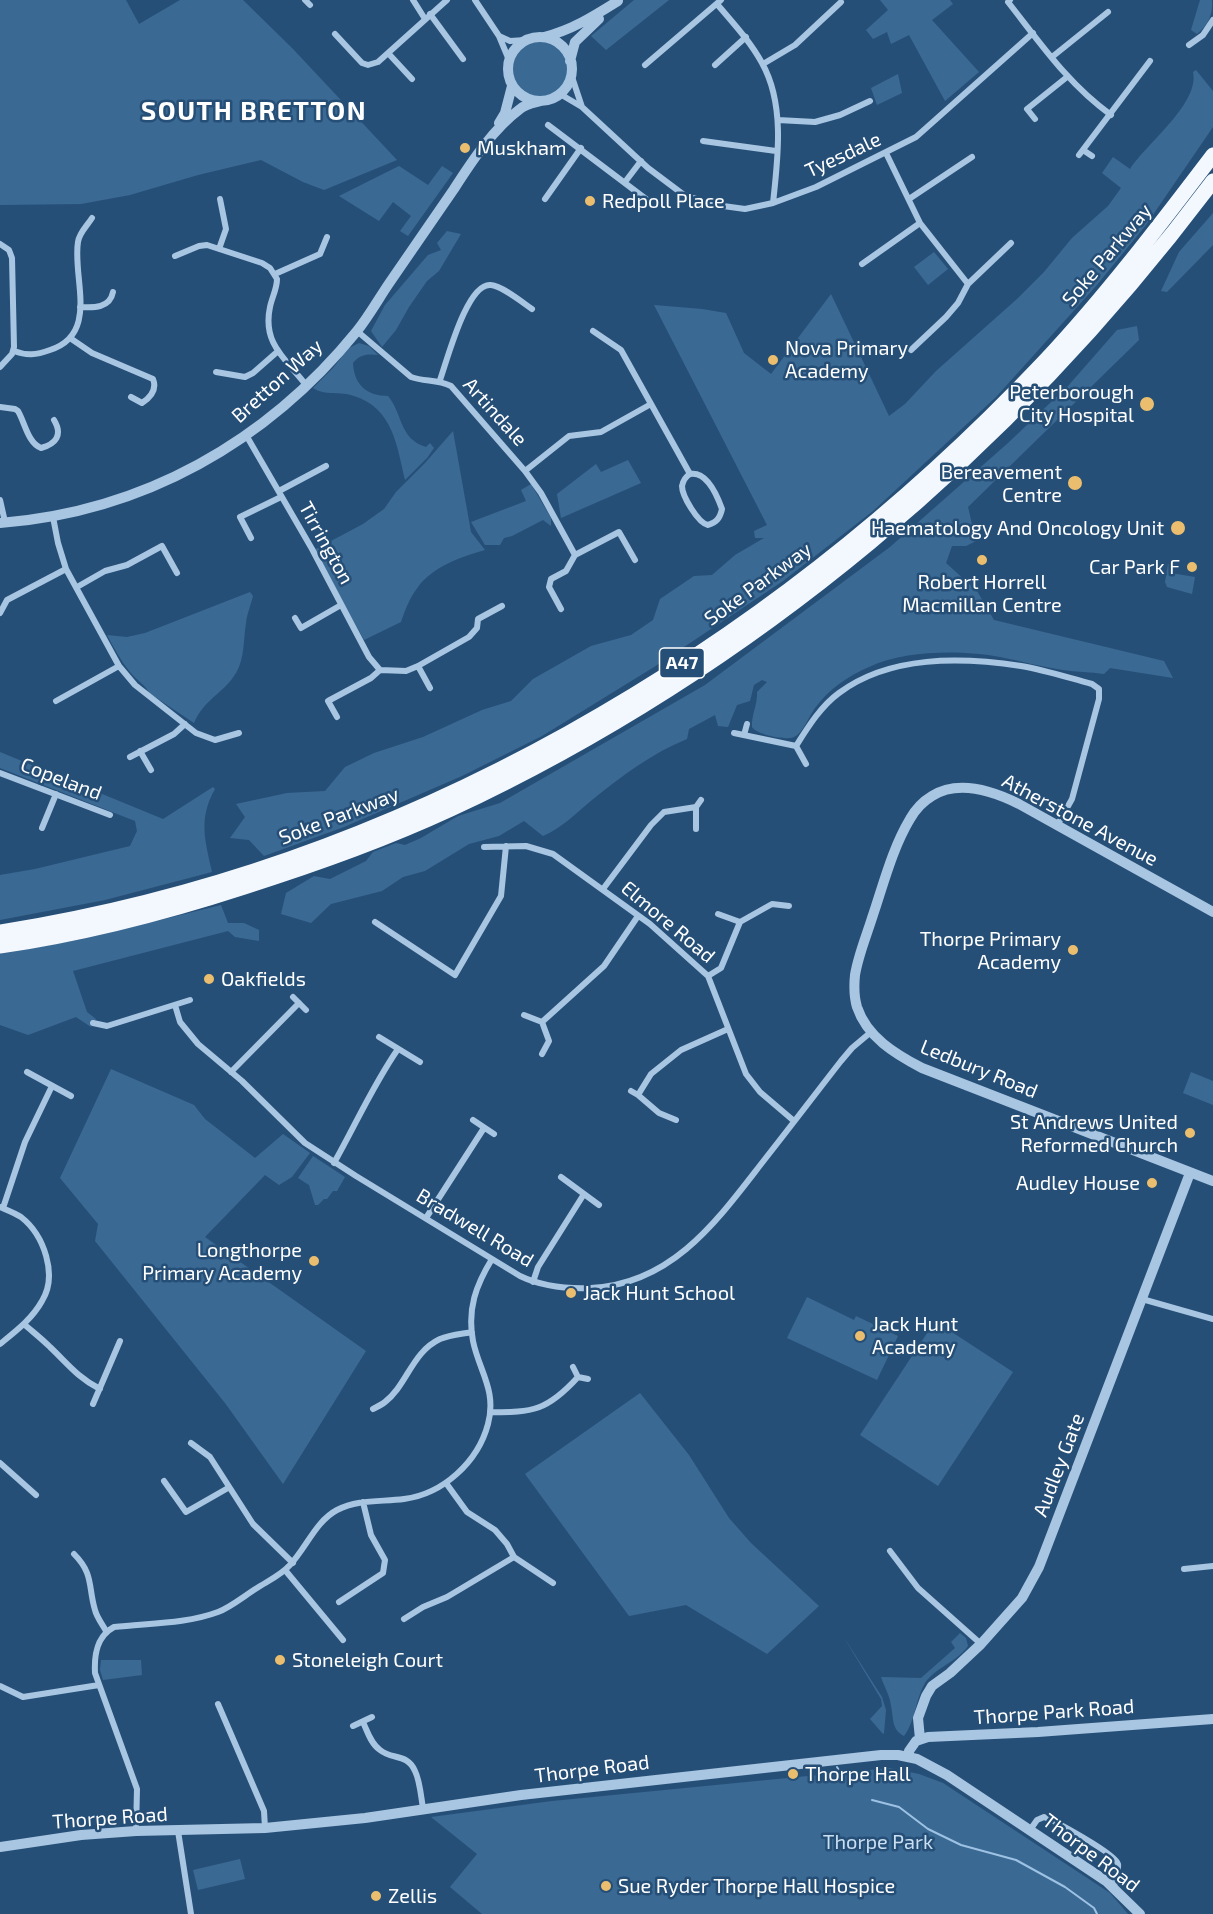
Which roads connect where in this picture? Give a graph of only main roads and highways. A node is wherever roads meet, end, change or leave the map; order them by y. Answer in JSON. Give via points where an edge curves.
{"nodes":[{"id":1,"x":1213,"y":149,"type":"edge"},
{"id":2,"x":1213,"y":155,"type":"edge"},
{"id":3,"x":1195,"y":179,"type":"junction"},
{"id":4,"x":1211,"y":184,"type":"edge"},
{"id":5,"x":0,"y":932,"type":"edge"},
{"id":6,"x":0,"y":946,"type":"edge"}],
"edges":[{"from":1,"to":3,"type":"highway","number":"A47"},
{"from":2,"to":3,"type":"highway","name":"Soke Parkway","number":"A47"},
{"from":3,"to":5,"type":"highway","name":"Soke Parkway","number":"A47","via":[[1124,271],[1052,353],[962,443],[805,577],[637,693],[500,770],[330,845],[194,889],[84,917]]},
{"from":4,"to":6,"type":"highway","name":"Soke Parkway","number":"A47","via":[[1155,256],[1030,397],[941,482],[791,605],[642,706],[491,790],[334,857],[161,912]]}]}
